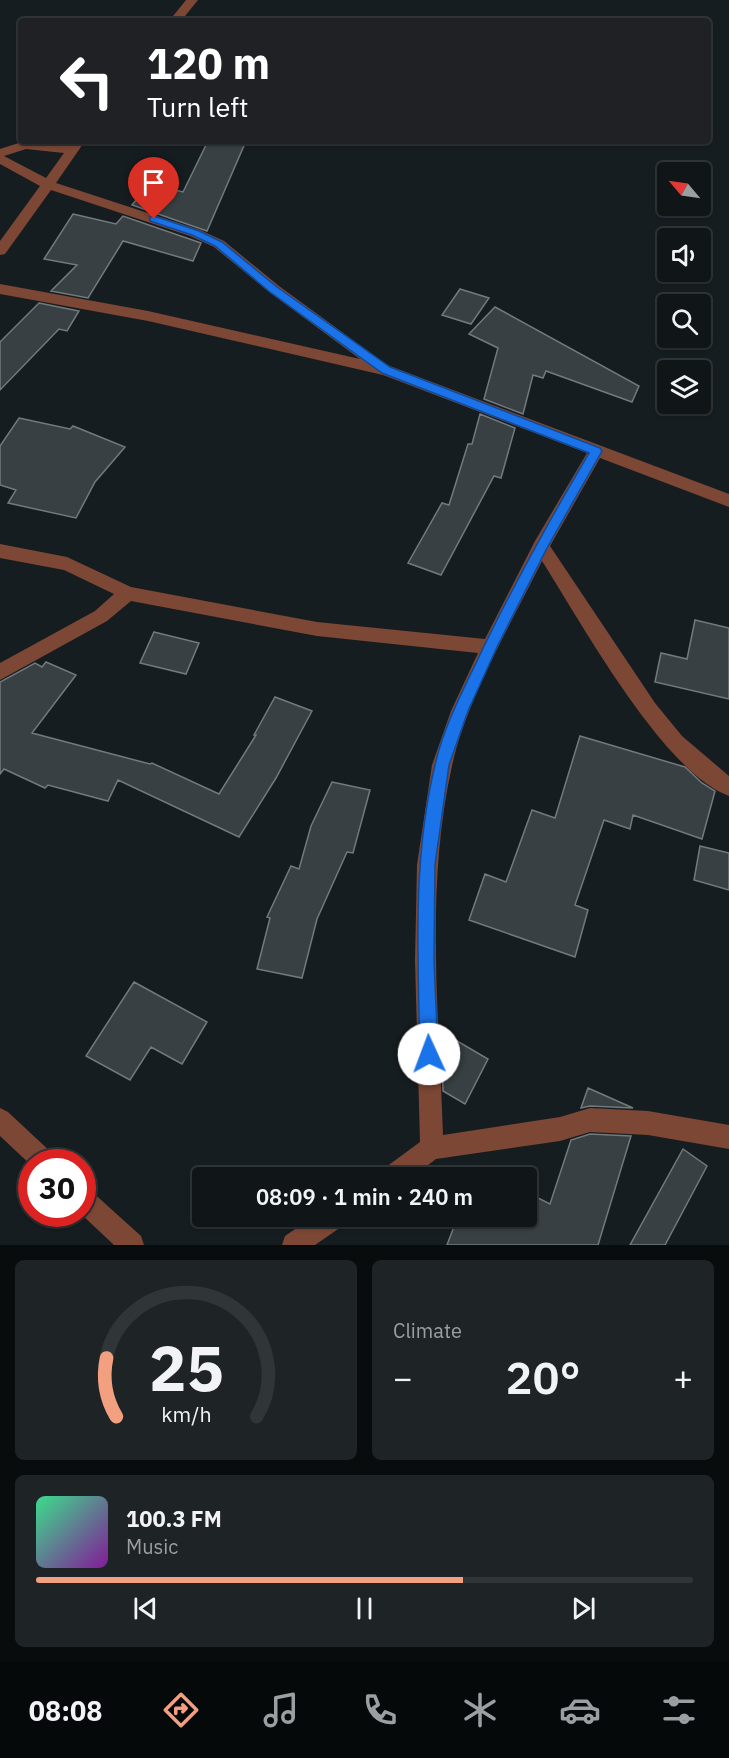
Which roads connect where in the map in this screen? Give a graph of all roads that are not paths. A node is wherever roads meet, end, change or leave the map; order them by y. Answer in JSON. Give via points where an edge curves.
{"nodes":[{"id":1,"x":192,"y":0,"type":"edge"},
{"id":2,"x":177,"y":18,"type":"edge"},
{"id":3,"x":75,"y":146,"type":"edge"},
{"id":4,"x":0,"y":153,"type":"edge"},
{"id":5,"x":0,"y":159,"type":"edge"},
{"id":6,"x":49,"y":184,"type":"junction"},
{"id":7,"x":0,"y":251,"type":"edge"},
{"id":8,"x":0,"y":289,"type":"edge"},
{"id":9,"x":386,"y":370,"type":"junction"},
{"id":10,"x":596,"y":451,"type":"junction"},
{"id":11,"x":729,"y":501,"type":"edge"},
{"id":12,"x":541,"y":546,"type":"junction"},
{"id":13,"x":0,"y":550,"type":"edge"},
{"id":14,"x":128,"y":592,"type":"junction"},
{"id":15,"x":490,"y":647,"type":"junction"},
{"id":16,"x":0,"y":672,"type":"edge"},
{"id":17,"x":729,"y":787,"type":"edge"},
{"id":18,"x":0,"y":1120,"type":"edge"},
{"id":19,"x":729,"y":1137,"type":"edge"},
{"id":20,"x":432,"y":1148,"type":"junction"},
{"id":21,"x":31,"y":1149,"type":"edge"},
{"id":22,"x":405,"y":1167,"type":"edge"},
{"id":23,"x":96,"y":1211,"type":"edge"},
{"id":24,"x":319,"y":1227,"type":"edge"},
{"id":25,"x":132,"y":1245,"type":"edge"},
{"id":26,"x":294,"y":1245,"type":"edge"}],
"edges":[{"from":1,"to":2,"type":"street"},
{"from":3,"to":4,"type":"street","via":[[25,145]]},
{"from":3,"to":6,"type":"street"},
{"from":5,"to":6,"type":"street"},
{"from":6,"to":7,"type":"street"},
{"from":6,"to":9,"type":"street","via":[[219,244]]},
{"from":8,"to":9,"type":"street","via":[[148,316]]},
{"from":9,"to":10,"type":"street"},
{"from":10,"to":11,"type":"street"},
{"from":10,"to":12,"type":"street"},
{"from":12,"to":15,"type":"street"},
{"from":12,"to":17,"type":"street","via":[[648,709],[675,742]]},
{"from":13,"to":14,"type":"street","via":[[67,564]]},
{"from":14,"to":15,"type":"street","via":[[317,628]]},
{"from":14,"to":16,"type":"street","via":[[101,615]]},
{"from":15,"to":20,"type":"street","via":[[460,711],[442,765],[427,865]]},
{"from":18,"to":21,"type":"street"},
{"from":19,"to":20,"type":"street","via":[[648,1123],[590,1120],[560,1129]]},
{"from":20,"to":22,"type":"street"},
{"from":23,"to":25,"type":"street"},
{"from":24,"to":26,"type":"street"}]}
